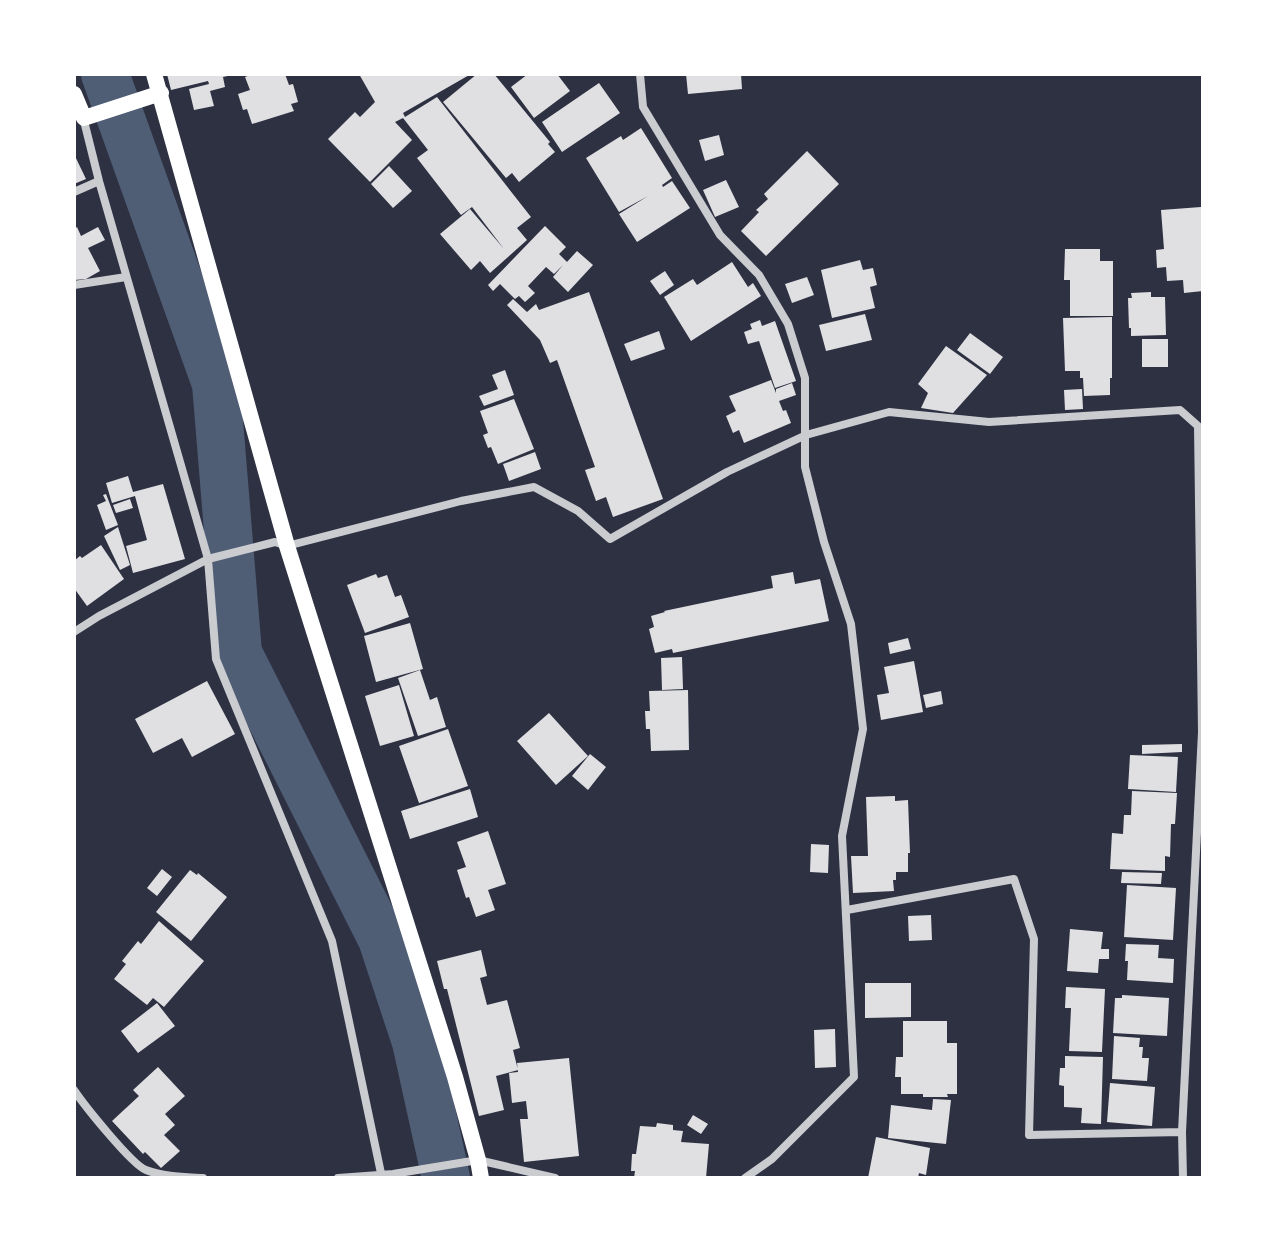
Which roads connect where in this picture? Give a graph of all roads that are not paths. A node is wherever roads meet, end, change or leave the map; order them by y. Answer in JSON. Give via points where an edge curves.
{"nodes":[{"id":1,"x":154,"y":74,"type":"edge"},
{"id":2,"x":640,"y":74,"type":"edge"},
{"id":3,"x":74,"y":94,"type":"edge"},
{"id":4,"x":155,"y":95,"type":"junction"},
{"id":5,"x":84,"y":115,"type":"edge"},
{"id":6,"x":99,"y":181,"type":"junction"},
{"id":7,"x":74,"y":192,"type":"edge"},
{"id":8,"x":126,"y":277,"type":"junction"},
{"id":9,"x":74,"y":285,"type":"edge"},
{"id":10,"x":806,"y":435,"type":"junction"},
{"id":11,"x":281,"y":544,"type":"junction"},
{"id":12,"x":208,"y":559,"type":"junction"},
{"id":13,"x":74,"y":632,"type":"edge"},
{"id":14,"x":1203,"y":732,"type":"edge"},
{"id":15,"x":847,"y":910,"type":"junction"},
{"id":16,"x":74,"y":1090,"type":"edge"},
{"id":17,"x":1182,"y":1132,"type":"junction"},
{"id":18,"x":471,"y":1160,"type":"junction"},
{"id":19,"x":381,"y":1176,"type":"edge"},
{"id":20,"x":203,"y":1178,"type":"edge"},
{"id":21,"x":338,"y":1178,"type":"edge"},
{"id":22,"x":481,"y":1178,"type":"edge"},
{"id":23,"x":555,"y":1178,"type":"edge"},
{"id":24,"x":745,"y":1178,"type":"edge"},
{"id":25,"x":1183,"y":1178,"type":"edge"}],
"edges":[{"from":1,"to":4,"type":"main road"},
{"from":2,"to":10,"type":"street","via":[[643,107],[720,235],[759,275],[788,324],[805,378]]},
{"from":3,"to":5,"type":"main road"},
{"from":4,"to":5,"type":"main road"},
{"from":4,"to":11,"type":"main road"},
{"from":5,"to":6,"type":"street"},
{"from":6,"to":7,"type":"street"},
{"from":6,"to":8,"type":"street"},
{"from":8,"to":9,"type":"street"},
{"from":8,"to":12,"type":"street"},
{"from":10,"to":11,"type":"street","via":[[727,472],[610,539],[578,511],[534,487]]},
{"from":10,"to":14,"type":"street","via":[[889,412],[989,422],[1180,410],[1198,426]]},
{"from":10,"to":15,"type":"street","via":[[805,467],[851,624],[863,729],[842,836]]},
{"from":11,"to":12,"type":"street"},
{"from":11,"to":18,"type":"main road","via":[[455,1077]]},
{"from":12,"to":13,"type":"street"},
{"from":12,"to":19,"type":"street","via":[[216,659],[332,941]]},
{"from":14,"to":17,"type":"street"},
{"from":15,"to":17,"type":"street","via":[[1014,879],[1034,939],[1029,1135]]},
{"from":15,"to":24,"type":"street","via":[[854,1077],[772,1159]]},
{"from":16,"to":20,"type":"street","via":[[143,1169]]},
{"from":17,"to":25,"type":"street"},
{"from":18,"to":19,"type":"street"},
{"from":18,"to":22,"type":"main road"},
{"from":18,"to":23,"type":"street"},
{"from":19,"to":21,"type":"street"}]}
